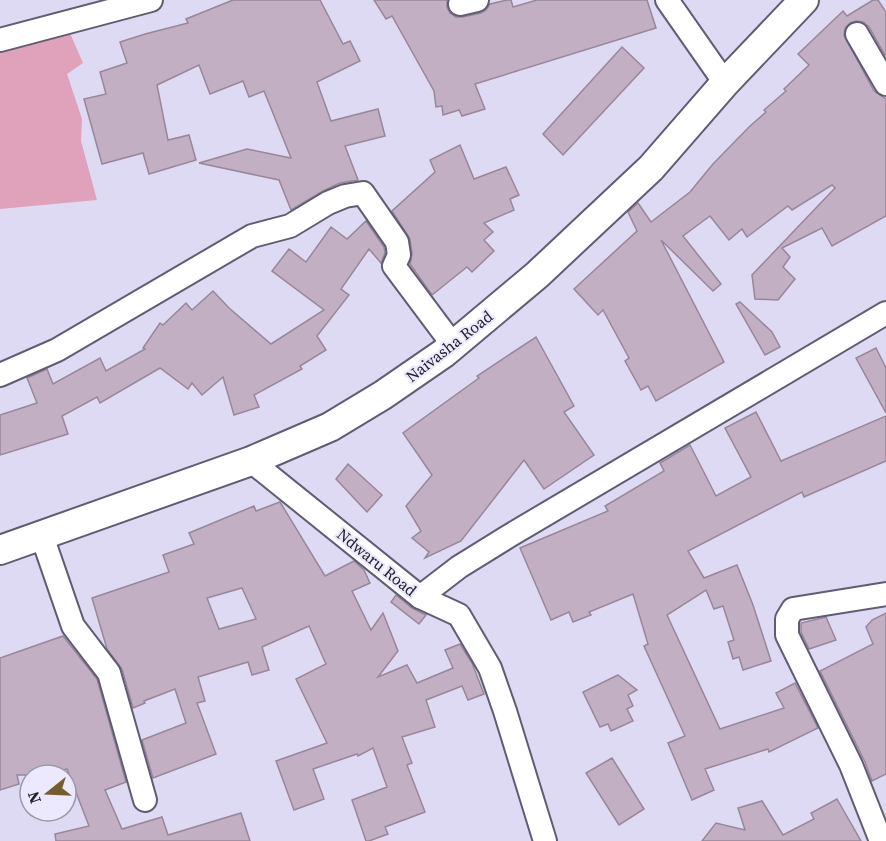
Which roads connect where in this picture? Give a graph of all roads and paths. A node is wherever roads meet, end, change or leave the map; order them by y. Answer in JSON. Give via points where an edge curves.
{"nodes":[{"id":1,"x":151,"y":0,"type":"edge"},
{"id":2,"x":667,"y":0,"type":"edge"},
{"id":3,"x":804,"y":0,"type":"edge"},
{"id":4,"x":857,"y":34,"type":"dead end"},
{"id":5,"x":0,"y":40,"type":"edge"},
{"id":6,"x":725,"y":83,"type":"junction"},
{"id":7,"x":886,"y":84,"type":"edge"},
{"id":8,"x":886,"y":313,"type":"edge"},
{"id":9,"x":453,"y":345,"type":"junction"},
{"id":10,"x":0,"y":375,"type":"edge"},
{"id":11,"x":251,"y":461,"type":"junction"},
{"id":12,"x":42,"y":536,"type":"junction"},
{"id":13,"x":0,"y":550,"type":"edge"},
{"id":14,"x":886,"y":594,"type":"edge"},
{"id":15,"x":420,"y":597,"type":"junction"},
{"id":16,"x":145,"y":800,"type":"dead end"},
{"id":17,"x":545,"y":841,"type":"edge"},
{"id":18,"x":881,"y":841,"type":"edge"}],
"edges":[{"from":1,"to":5,"type":"street"},
{"from":2,"to":6,"type":"street"},
{"from":3,"to":6,"type":"main road","name":"Naivasha Road"},
{"from":4,"to":7,"type":"street"},
{"from":6,"to":9,"type":"main road","name":"Naivasha Road","via":[[651,168],[537,275]]},
{"from":8,"to":15,"type":"street","via":[[499,542]]},
{"from":9,"to":10,"type":"street","via":[[393,266],[399,255],[397,242],[363,193],[328,203],[290,226],[252,236],[57,350]]},
{"from":9,"to":11,"type":"main road","name":"Naivasha Road","via":[[330,427]]},
{"from":11,"to":12,"type":"main road","name":"Naivasha Road"},
{"from":11,"to":15,"type":"street","name":"Ndwaru Road"},
{"from":12,"to":13,"type":"main road","name":"Naivasha Road"},
{"from":12,"to":16,"type":"street","via":[[73,626],[109,673]]},
{"from":14,"to":18,"type":"street","via":[[793,609],[787,619],[787,636],[851,765]]},
{"from":15,"to":17,"type":"street","name":"Ndwaru Road","via":[[459,615],[490,668]]}]}
